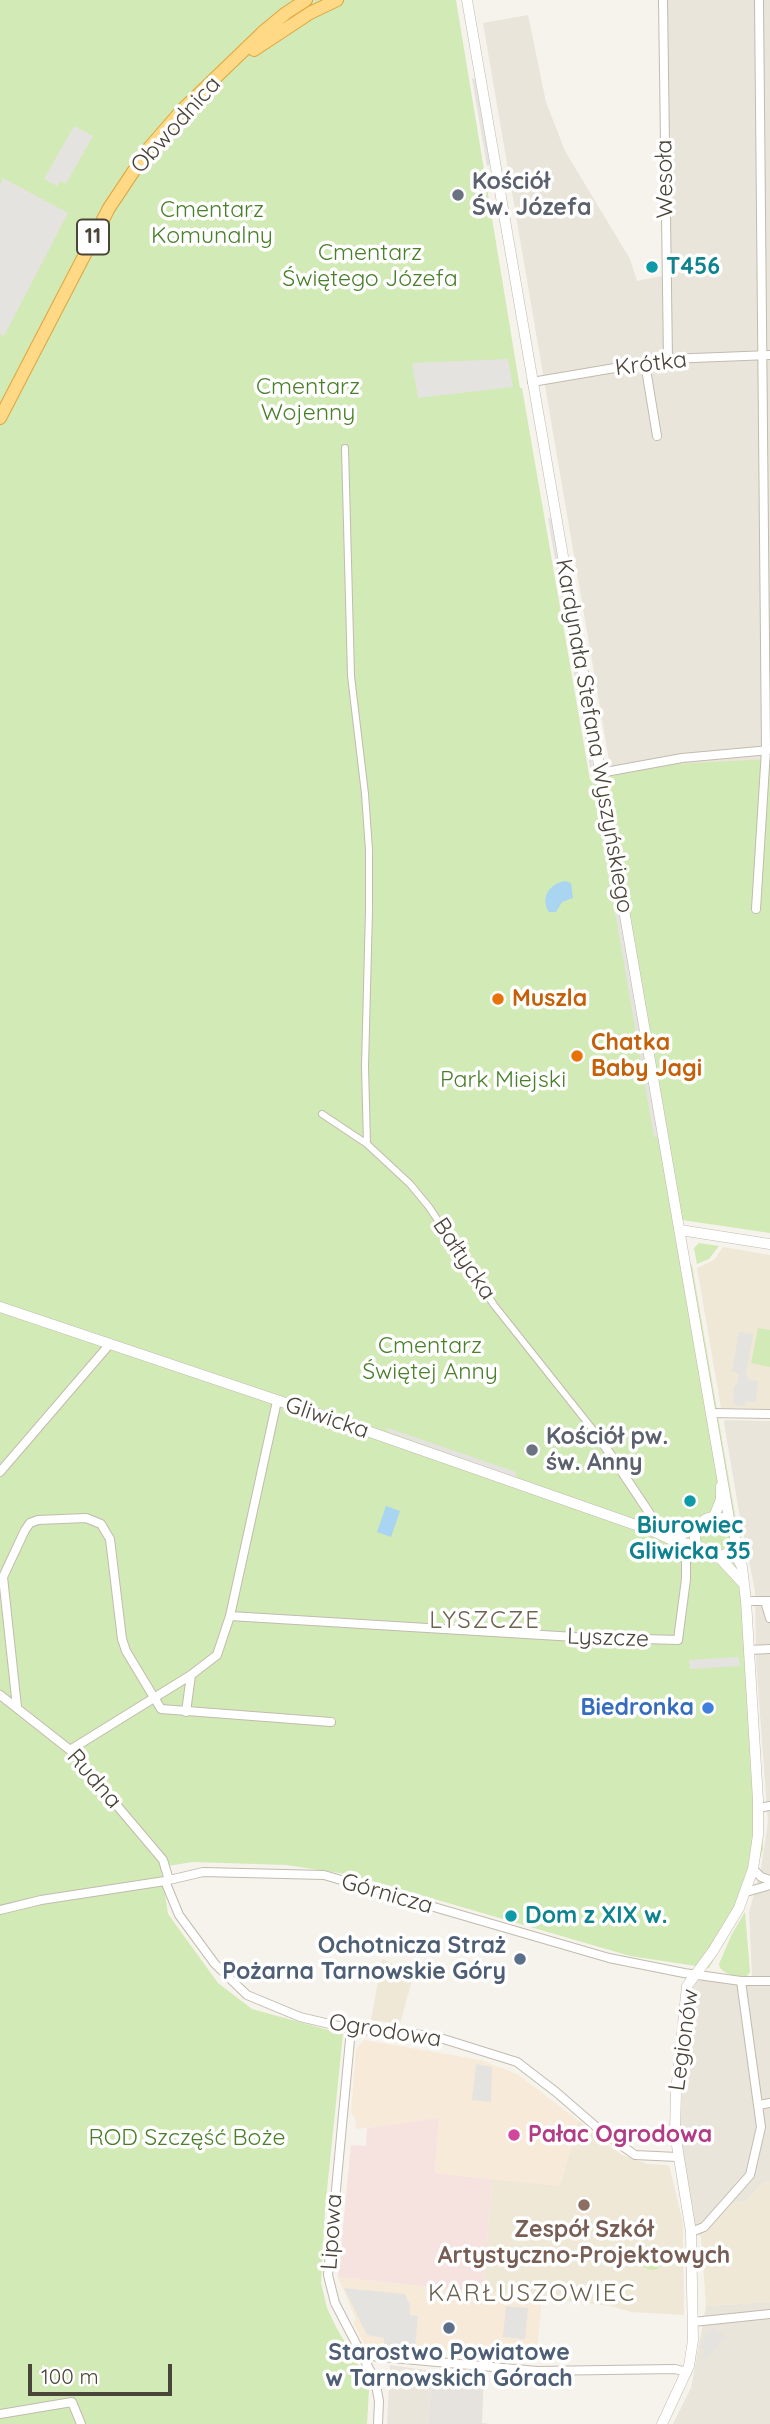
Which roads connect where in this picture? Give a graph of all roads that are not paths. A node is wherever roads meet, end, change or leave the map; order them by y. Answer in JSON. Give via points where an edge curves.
{"nodes":[{"id":1,"x":306,"y":0,"type":"edge"},
{"id":2,"x":337,"y":0,"type":"edge"},
{"id":3,"x":467,"y":0,"type":"edge"},
{"id":4,"x":663,"y":0,"type":"edge"},
{"id":5,"x":759,"y":0,"type":"edge"},
{"id":6,"x":228,"y":68,"type":"junction"},
{"id":7,"x":46,"y":331,"type":"junction"},
{"id":8,"x":766,"y":356,"type":"edge"},
{"id":9,"x":668,"y":359,"type":"junction"},
{"id":10,"x":645,"y":363,"type":"junction"},
{"id":11,"x":532,"y":382,"type":"junction"},
{"id":12,"x":0,"y":418,"type":"edge"},
{"id":13,"x":0,"y":431,"type":"edge"},
{"id":14,"x":657,"y":436,"type":"dead end"},
{"id":15,"x":345,"y":448,"type":"dead end"},
{"id":16,"x":768,"y":750,"type":"edge"},
{"id":17,"x":600,"y":773,"type":"junction"},
{"id":18,"x":756,"y":909,"type":"dead end"},
{"id":19,"x":322,"y":1114,"type":"dead end"},
{"id":20,"x":367,"y":1143,"type":"junction"},
{"id":21,"x":680,"y":1230,"type":"junction"},
{"id":22,"x":770,"y":1244,"type":"edge"},
{"id":23,"x":0,"y":1307,"type":"edge"},
{"id":24,"x":109,"y":1345,"type":"junction"},
{"id":25,"x":278,"y":1401,"type":"junction"},
{"id":26,"x":711,"y":1413,"type":"junction"},
{"id":27,"x":770,"y":1414,"type":"edge"},
{"id":28,"x":598,"y":1436,"type":"joint"},
{"id":29,"x":721,"y":1471,"type":"junction"},
{"id":30,"x":0,"y":1472,"type":"edge"},
{"id":31,"x":713,"y":1517,"type":"junction"},
{"id":32,"x":730,"y":1524,"type":"junction"},
{"id":33,"x":696,"y":1528,"type":"junction"},
{"id":34,"x":653,"y":1531,"type":"junction"},
{"id":35,"x":681,"y":1544,"type":"junction"},
{"id":36,"x":696,"y":1546,"type":"junction"},
{"id":37,"x":733,"y":1548,"type":"junction"},
{"id":38,"x":719,"y":1557,"type":"junction"},
{"id":39,"x":743,"y":1583,"type":"junction"},
{"id":40,"x":746,"y":1601,"type":"junction"},
{"id":41,"x":768,"y":1601,"type":"edge"},
{"id":42,"x":230,"y":1616,"type":"junction"},
{"id":43,"x":770,"y":1618,"type":"edge"},
{"id":44,"x":770,"y":1649,"type":"edge"},
{"id":45,"x":749,"y":1650,"type":"junction"},
{"id":46,"x":191,"y":1675,"type":"junction"},
{"id":47,"x":0,"y":1695,"type":"edge"},
{"id":48,"x":154,"y":1698,"type":"junction"},
{"id":49,"x":17,"y":1707,"type":"junction"},
{"id":50,"x":186,"y":1712,"type":"junction"},
{"id":51,"x":331,"y":1722,"type":"dead end"},
{"id":52,"x":71,"y":1749,"type":"junction"},
{"id":53,"x":770,"y":1806,"type":"edge"},
{"id":54,"x":758,"y":1808,"type":"junction"},
{"id":55,"x":753,"y":1869,"type":"junction"},
{"id":56,"x":167,"y":1880,"type":"junction"},
{"id":57,"x":770,"y":1880,"type":"edge"},
{"id":58,"x":770,"y":1885,"type":"edge"},
{"id":59,"x":746,"y":1892,"type":"junction"},
{"id":60,"x":0,"y":1910,"type":"edge"},
{"id":61,"x":696,"y":1974,"type":"junction"},
{"id":62,"x":741,"y":1981,"type":"junction"},
{"id":63,"x":770,"y":1982,"type":"edge"},
{"id":64,"x":351,"y":2029,"type":"junction"},
{"id":65,"x":770,"y":2103,"type":"edge"},
{"id":66,"x":759,"y":2105,"type":"junction"},
{"id":67,"x":677,"y":2157,"type":"junction"},
{"id":68,"x":691,"y":2232,"type":"junction"},
{"id":69,"x":770,"y":2314,"type":"edge"},
{"id":70,"x":693,"y":2322,"type":"junction"},
{"id":71,"x":365,"y":2360,"type":"junction"},
{"id":72,"x":687,"y":2372,"type":"junction"},
{"id":73,"x":0,"y":2414,"type":"edge"},
{"id":74,"x":81,"y":2424,"type":"edge"},
{"id":75,"x":378,"y":2424,"type":"edge"},
{"id":76,"x":662,"y":2424,"type":"edge"}],
"edges":[{"from":1,"to":6,"type":"highway","name":"Obwodnica","number":"11","via":[[278,19]]},
{"from":2,"to":6,"type":"highway","name":"Obwodnica","number":"11"},
{"from":3,"to":11,"type":"street","name":"Kardynała Stefana Wyszyńskiego"},
{"from":4,"to":9,"type":"street","name":"Wesoła"},
{"from":5,"to":8,"type":"street"},
{"from":6,"to":7,"type":"highway","name":"Obwodnica","number":"11","via":[[182,110],[126,181]]},
{"from":7,"to":12,"type":"highway","name":"Obwodnica","number":"11"},
{"from":7,"to":13,"type":"highway","name":"Obwodnica","number":"11"},
{"from":8,"to":9,"type":"street","name":"Krótka"},
{"from":8,"to":16,"type":"street"},
{"from":9,"to":10,"type":"street","name":"Krótka"},
{"from":10,"to":11,"type":"street","name":"Krótka"},
{"from":10,"to":14,"type":"street"},
{"from":11,"to":17,"type":"street","name":"Kardynała Stefana Wyszyńskiego"},
{"from":15,"to":20,"type":"street","via":[[351,676],[369,850]]},
{"from":16,"to":17,"type":"street","via":[[682,758]]},
{"from":16,"to":18,"type":"street"},
{"from":17,"to":21,"type":"street","name":"Kardynała Stefana Wyszyńskiego"},
{"from":19,"to":20,"type":"street","name":"Bałtycka"},
{"from":20,"to":28,"type":"street","name":"Bałtycka","via":[[429,1207],[494,1305]]},
{"from":21,"to":22,"type":"street"},
{"from":21,"to":26,"type":"street","name":"Kardynała Stefana Wyszyńskiego"},
{"from":23,"to":24,"type":"street","name":"Gliwicka"},
{"from":24,"to":25,"type":"street","name":"Gliwicka"},
{"from":24,"to":30,"type":"street"},
{"from":25,"to":34,"type":"street","name":"Gliwicka"},
{"from":25,"to":42,"type":"street"},
{"from":26,"to":27,"type":"street"},
{"from":26,"to":29,"type":"street","name":"Kardynała Stefana Wyszyńskiego"},
{"from":28,"to":34,"type":"street","name":"Bałtycka","via":[[650,1514]]},
{"from":29,"to":31,"type":"street","name":"Kardynała Stefana Wyszyńskiego","via":[[721,1499]]},
{"from":29,"to":32,"type":"street","name":"Kardynała Stefana Wyszyńskiego"},
{"from":31,"to":32,"type":"street"},
{"from":31,"to":33,"type":"street"},
{"from":32,"to":37,"type":"street","via":[[735,1532]]},
{"from":33,"to":34,"type":"street","name":"Gliwicka"},
{"from":33,"to":36,"type":"street"},
{"from":34,"to":35,"type":"street","name":"Gliwicka"},
{"from":35,"to":36,"type":"street","name":"Gliwicka"},
{"from":35,"to":42,"type":"street","name":"Lyszcze","via":[[686,1578],[678,1640]]},
{"from":36,"to":38,"type":"street","via":[[705,1556]]},
{"from":37,"to":38,"type":"street"},
{"from":37,"to":39,"type":"street","name":"Legionów"},
{"from":38,"to":39,"type":"street"},
{"from":39,"to":40,"type":"street","name":"Legionów"},
{"from":40,"to":41,"type":"street"},
{"from":40,"to":45,"type":"street","name":"Legionów"},
{"from":41,"to":43,"type":"street"},
{"from":42,"to":46,"type":"street","via":[[217,1655]]},
{"from":44,"to":45,"type":"street"},
{"from":45,"to":54,"type":"street","name":"Legionów"},
{"from":46,"to":48,"type":"street"},
{"from":46,"to":50,"type":"street"},
{"from":47,"to":49,"type":"street","name":"Rudna"},
{"from":48,"to":49,"type":"street","via":[[122,1639],[114,1556],[105,1528],[86,1518],[50,1519],[34,1521],[25,1530],[3,1577]]},
{"from":48,"to":50,"type":"street","via":[[161,1709]]},
{"from":48,"to":52,"type":"street"},
{"from":49,"to":52,"type":"street","name":"Rudna"},
{"from":50,"to":51,"type":"street"},
{"from":52,"to":56,"type":"street","name":"Rudna","via":[[163,1860]]},
{"from":53,"to":54,"type":"street"},
{"from":54,"to":55,"type":"street","name":"Legionów"},
{"from":55,"to":57,"type":"street"},
{"from":55,"to":59,"type":"street","name":"Legionów"},
{"from":56,"to":60,"type":"street","name":"Górnicza"},
{"from":56,"to":61,"type":"street","name":"Górnicza","via":[[203,1872],[324,1875],[609,1958]]},
{"from":56,"to":64,"type":"street","name":"Ogrodowa","via":[[179,1915],[215,1964],[247,1995],[300,2017]]},
{"from":58,"to":59,"type":"street"},
{"from":59,"to":61,"type":"street","name":"Legionów","via":[[724,1936]]},
{"from":61,"to":62,"type":"street","name":"Górnicza"},
{"from":61,"to":67,"type":"street","name":"Legionów","via":[[687,1986],[677,2084]]},
{"from":62,"to":63,"type":"street","name":"Górnicza"},
{"from":62,"to":66,"type":"street"},
{"from":64,"to":67,"type":"street","name":"Ogrodowa","via":[[434,2036],[517,2062],[635,2155]]},
{"from":64,"to":71,"type":"street","name":"Lipowa","via":[[328,2275],[335,2303]]},
{"from":65,"to":66,"type":"street"},
{"from":66,"to":68,"type":"street","via":[[761,2127],[750,2175],[704,2227]]},
{"from":67,"to":68,"type":"street","name":"Legionów"},
{"from":68,"to":70,"type":"street","name":"Legionów"},
{"from":69,"to":70,"type":"street"},
{"from":70,"to":72,"type":"street","name":"Legionów"},
{"from":71,"to":72,"type":"street","via":[[371,2356],[537,2371]]},
{"from":71,"to":75,"type":"street","name":"Lipowa","via":[[377,2388]]},
{"from":72,"to":76,"type":"street","name":"Legionów"},
{"from":73,"to":74,"type":"street","via":[[72,2402]]}]}
